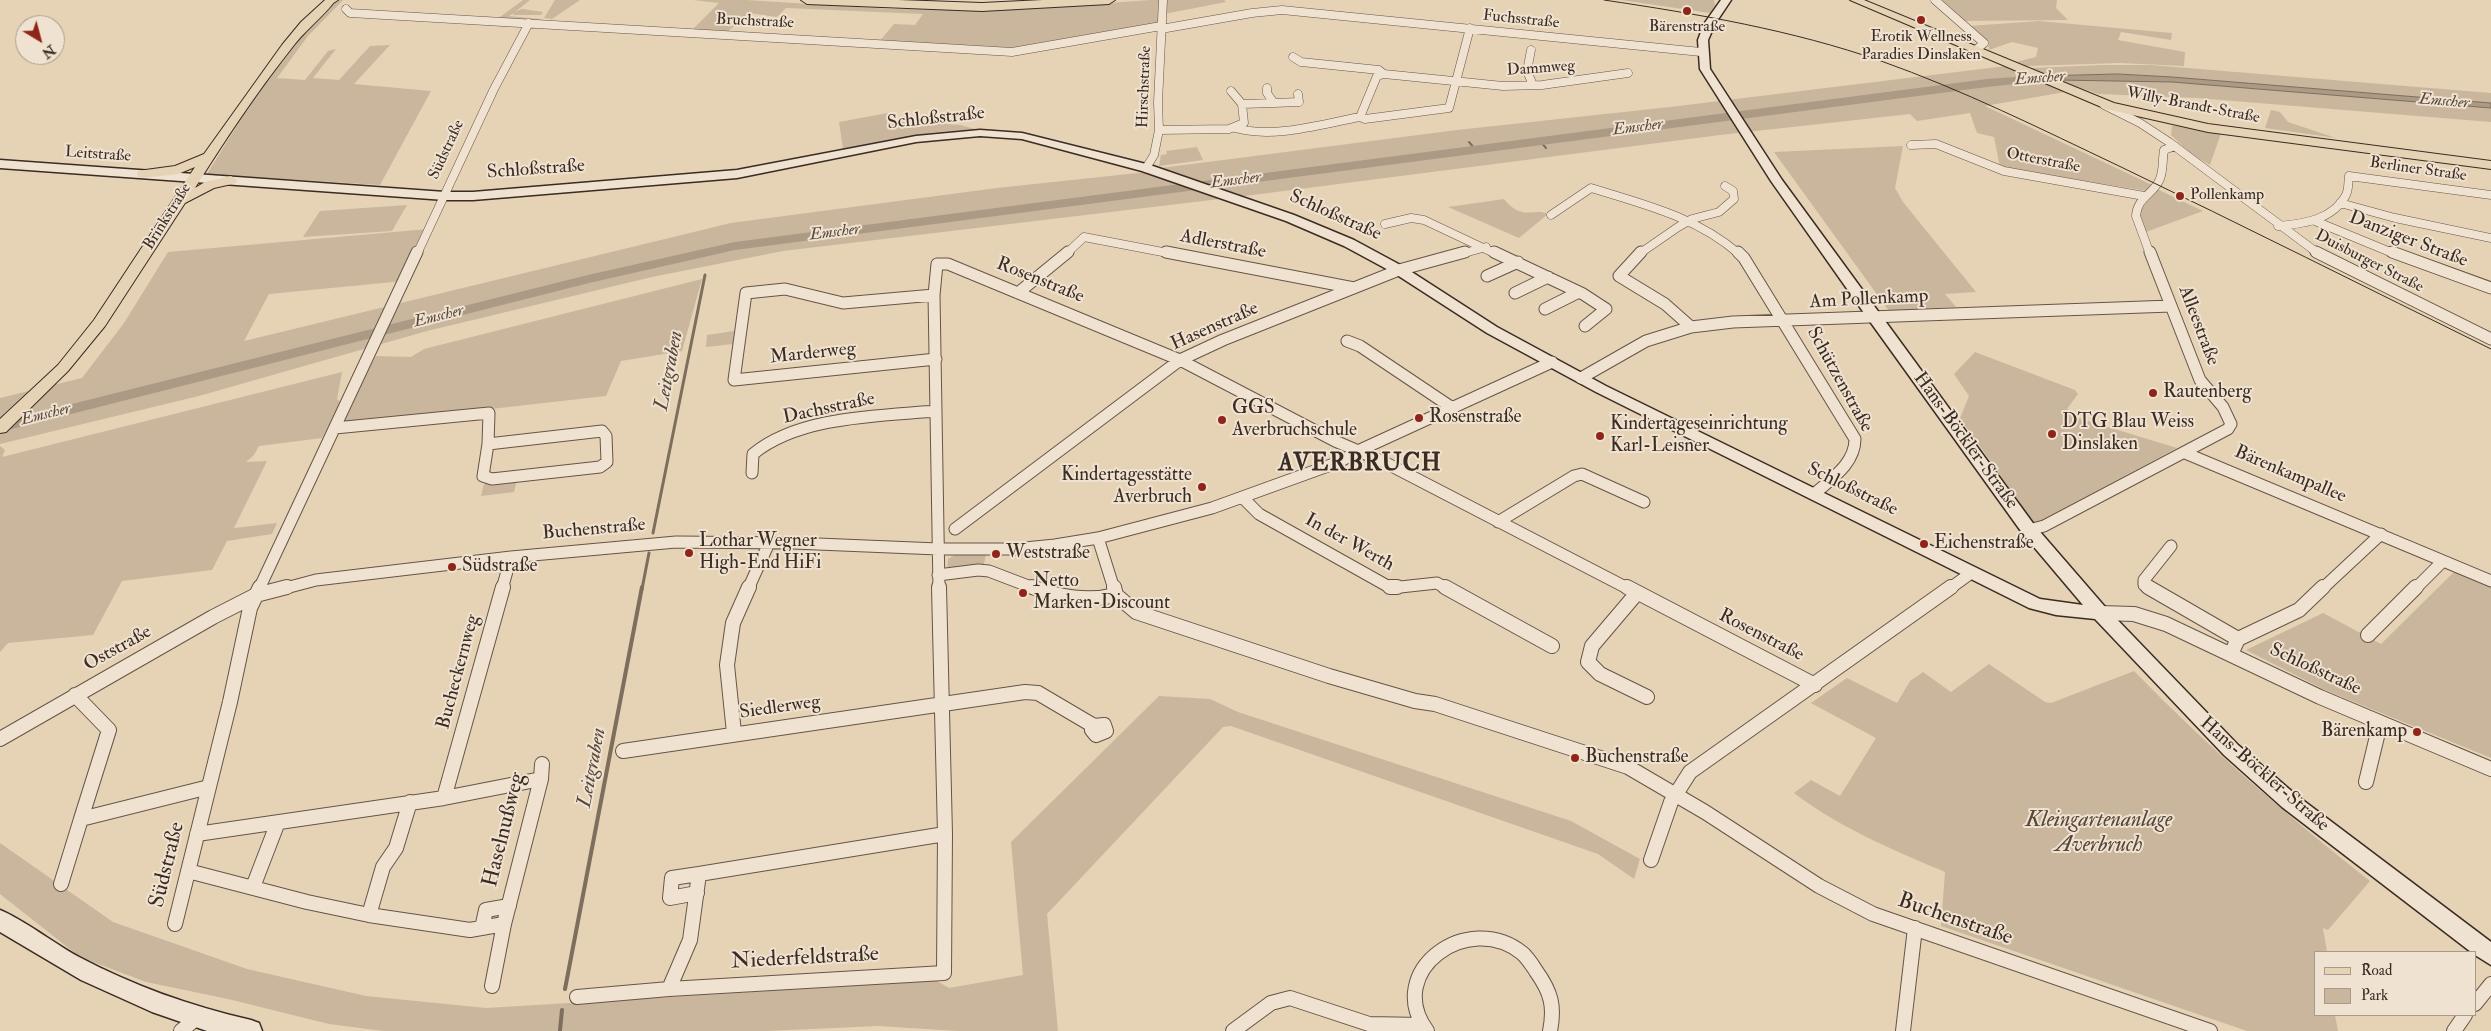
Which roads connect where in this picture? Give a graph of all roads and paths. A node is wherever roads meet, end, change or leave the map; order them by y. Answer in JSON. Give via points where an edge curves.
{"nodes":[{"id":1,"x":331,"y":0,"type":"edge"},
{"id":2,"x":807,"y":0,"type":"edge"},
{"id":3,"x":883,"y":0,"type":"edge"},
{"id":4,"x":1061,"y":0,"type":"edge"},
{"id":5,"x":1109,"y":0,"type":"edge"},
{"id":6,"x":1726,"y":0,"type":"edge"},
{"id":7,"x":1855,"y":0,"type":"edge"},
{"id":8,"x":1935,"y":0,"type":"edge"},
{"id":9,"x":1163,"y":2,"type":"edge"},
{"id":10,"x":346,"y":10,"type":"dead end"},
{"id":11,"x":529,"y":23,"type":"junction"},
{"id":12,"x":1161,"y":27,"type":"junction"},
{"id":13,"x":1470,"y":28,"type":"junction"},
{"id":14,"x":1977,"y":49,"type":"junction"},
{"id":15,"x":1531,"y":50,"type":"dead end"},
{"id":16,"x":1701,"y":52,"type":"junction"},
{"id":17,"x":1293,"y":57,"type":"dead end"},
{"id":18,"x":1628,"y":73,"type":"dead end"},
{"id":19,"x":1384,"y":74,"type":"junction"},
{"id":20,"x":1456,"y":82,"type":"junction"},
{"id":21,"x":2057,"y":84,"type":"junction"},
{"id":22,"x":1533,"y":85,"type":"junction"},
{"id":23,"x":1267,"y":88,"type":"dead end"},
{"id":24,"x":1231,"y":91,"type":"dead end"},
{"id":25,"x":1298,"y":94,"type":"dead end"},
{"id":26,"x":2098,"y":102,"type":"junction"},
{"id":27,"x":1274,"y":103,"type":"junction"},
{"id":28,"x":1242,"y":104,"type":"junction"},
{"id":29,"x":1360,"y":117,"type":"junction"},
{"id":30,"x":2161,"y":118,"type":"junction"},
{"id":31,"x":1235,"y":128,"type":"junction"},
{"id":32,"x":1159,"y":130,"type":"junction"},
{"id":33,"x":2156,"y":134,"type":"junction"},
{"id":34,"x":2172,"y":144,"type":"junction"},
{"id":35,"x":1910,"y":145,"type":"dead end"},
{"id":36,"x":210,"y":152,"type":"junction"},
{"id":37,"x":0,"y":164,"type":"edge"},
{"id":38,"x":2491,"y":165,"type":"edge"},
{"id":39,"x":1146,"y":168,"type":"junction"},
{"id":40,"x":143,"y":174,"type":"junction"},
{"id":41,"x":193,"y":177,"type":"junction"},
{"id":42,"x":1174,"y":177,"type":"joint"},
{"id":43,"x":231,"y":180,"type":"junction"},
{"id":44,"x":1725,"y":186,"type":"dead end"},
{"id":45,"x":2491,"y":195,"type":"edge"},
{"id":46,"x":445,"y":196,"type":"junction"},
{"id":47,"x":1229,"y":196,"type":"joint"},
{"id":48,"x":2144,"y":196,"type":"junction"},
{"id":49,"x":180,"y":200,"type":"junction"},
{"id":50,"x":2340,"y":203,"type":"junction"},
{"id":51,"x":1551,"y":215,"type":"dead end"},
{"id":52,"x":1688,"y":221,"type":"junction"},
{"id":53,"x":2315,"y":221,"type":"junction"},
{"id":54,"x":1385,"y":224,"type":"dead end"},
{"id":55,"x":2278,"y":226,"type":"junction"},
{"id":56,"x":2491,"y":238,"type":"edge"},
{"id":57,"x":1486,"y":247,"type":"junction"},
{"id":58,"x":1518,"y":262,"type":"junction"},
{"id":59,"x":1399,"y":270,"type":"junction"},
{"id":60,"x":1487,"y":276,"type":"dead end"},
{"id":61,"x":1548,"y":277,"type":"junction"},
{"id":62,"x":1354,"y":288,"type":"junction"},
{"id":63,"x":2491,"y":288,"type":"edge"},
{"id":64,"x":1579,"y":292,"type":"junction"},
{"id":65,"x":1018,"y":293,"type":"junction"},
{"id":66,"x":1515,"y":293,"type":"dead end"},
{"id":67,"x":934,"y":295,"type":"junction"},
{"id":68,"x":2171,"y":306,"type":"junction"},
{"id":69,"x":1545,"y":309,"type":"dead end"},
{"id":70,"x":1874,"y":317,"type":"junction"},
{"id":71,"x":1785,"y":321,"type":"junction"},
{"id":72,"x":1585,"y":326,"type":"dead end"},
{"id":73,"x":1691,"y":327,"type":"junction"},
{"id":74,"x":2491,"y":339,"type":"edge"},
{"id":75,"x":1347,"y":341,"type":"dead end"},
{"id":76,"x":936,"y":359,"type":"junction"},
{"id":77,"x":1180,"y":360,"type":"junction"},
{"id":78,"x":1552,"y":362,"type":"junction"},
{"id":79,"x":1581,"y":378,"type":"junction"},
{"id":80,"x":1451,"y":407,"type":"junction"},
{"id":81,"x":936,"y":411,"type":"junction"},
{"id":82,"x":0,"y":428,"type":"edge"},
{"id":83,"x":334,"y":428,"type":"junction"},
{"id":84,"x":488,"y":444,"type":"junction"},
{"id":85,"x":1360,"y":450,"type":"junction"},
{"id":86,"x":2185,"y":453,"type":"junction"},
{"id":87,"x":752,"y":473,"type":"dead end"},
{"id":88,"x":1814,"y":494,"type":"junction"},
{"id":89,"x":1243,"y":498,"type":"junction"},
{"id":90,"x":1644,"y":502,"type":"dead end"},
{"id":91,"x":1498,"y":522,"type":"junction"},
{"id":92,"x":955,"y":529,"type":"dead end"},
{"id":93,"x":2029,"y":530,"type":"junction"},
{"id":94,"x":2381,"y":534,"type":"junction"},
{"id":95,"x":1098,"y":538,"type":"junction"},
{"id":96,"x":769,"y":543,"type":"junction"},
{"id":97,"x":2171,"y":546,"type":"dead end"},
{"id":98,"x":938,"y":549,"type":"junction"},
{"id":99,"x":511,"y":557,"type":"junction"},
{"id":100,"x":2444,"y":561,"type":"junction"},
{"id":101,"x":1972,"y":573,"type":"junction"},
{"id":102,"x":938,"y":575,"type":"junction"},
{"id":103,"x":2491,"y":581,"type":"edge"},
{"id":104,"x":1637,"y":593,"type":"junction"},
{"id":105,"x":256,"y":595,"type":"junction"},
{"id":106,"x":1116,"y":595,"type":"junction"},
{"id":107,"x":2100,"y":613,"type":"junction"},
{"id":108,"x":2368,"y":635,"type":"dead end"},
{"id":109,"x":2238,"y":639,"type":"junction"},
{"id":110,"x":1552,"y":646,"type":"dead end"},
{"id":111,"x":2232,"y":654,"type":"junction"},
{"id":112,"x":1814,"y":685,"type":"junction"},
{"id":113,"x":75,"y":695,"type":"junction"},
{"id":114,"x":1647,"y":697,"type":"dead end"},
{"id":115,"x":942,"y":704,"type":"junction"},
{"id":116,"x":2380,"y":724,"type":"junction"},
{"id":117,"x":1094,"y":726,"type":"dead end"},
{"id":118,"x":734,"y":734,"type":"junction"},
{"id":119,"x":0,"y":739,"type":"edge"},
{"id":120,"x":623,"y":751,"type":"dead end"},
{"id":121,"x":542,"y":764,"type":"dead end"},
{"id":122,"x":2491,"y":769,"type":"edge"},
{"id":123,"x":541,"y":779,"type":"junction"},
{"id":124,"x":2366,"y":782,"type":"dead end"},
{"id":125,"x":209,"y":787,"type":"junction"},
{"id":126,"x":1674,"y":793,"type":"junction"},
{"id":127,"x":444,"y":798,"type":"junction"},
{"id":128,"x":410,"y":802,"type":"junction"},
{"id":129,"x":81,"y":818,"type":"junction"},
{"id":130,"x":278,"y":822,"type":"junction"},
{"id":131,"x":196,"y":834,"type":"junction"},
{"id":132,"x":944,"y":834,"type":"junction"},
{"id":133,"x":1651,"y":860,"type":"dead end"},
{"id":134,"x":188,"y":871,"type":"junction"},
{"id":135,"x":699,"y":874,"type":"junction"},
{"id":136,"x":61,"y":884,"type":"dead end"},
{"id":137,"x":253,"y":887,"type":"junction"},
{"id":138,"x":697,"y":893,"type":"junction"},
{"id":139,"x":509,"y":906,"type":"junction"},
{"id":140,"x":369,"y":915,"type":"junction"},
{"id":141,"x":0,"y":920,"type":"edge"},
{"id":142,"x":175,"y":924,"type":"dead end"},
{"id":143,"x":504,"y":924,"type":"junction"},
{"id":144,"x":482,"y":928,"type":"junction"},
{"id":145,"x":1915,"y":928,"type":"junction"},
{"id":146,"x":2491,"y":956,"type":"edge"},
{"id":147,"x":2491,"y":984,"type":"edge"},
{"id":148,"x":492,"y":986,"type":"dead end"},
{"id":149,"x":669,"y":989,"type":"junction"},
{"id":150,"x":577,"y":997,"type":"dead end"},
{"id":151,"x":2476,"y":1003,"type":"edge"},
{"id":152,"x":2464,"y":1016,"type":"edge"},
{"id":153,"x":190,"y":1026,"type":"edge"},
{"id":154,"x":1424,"y":1028,"type":"edge"},
{"id":155,"x":251,"y":1031,"type":"edge"},
{"id":156,"x":1233,"y":1031,"type":"edge"},
{"id":157,"x":1550,"y":1031,"type":"edge"},
{"id":158,"x":1903,"y":1031,"type":"edge"},
{"id":159,"x":2210,"y":1031,"type":"edge"},
{"id":160,"x":2454,"y":1031,"type":"edge"}],
"edges":[{"from":1,"to":36,"type":"main road","name":"Brinkstraße","via":[[286,46]]},
{"from":2,"to":5,"type":"highway","via":[[973,7]]},
{"from":3,"to":4,"type":"highway","via":[[983,3]]},
{"from":6,"to":16,"type":"street","via":[[1705,31]]},
{"from":7,"to":14,"type":"main road","name":"Willy-Brandt-Straße"},
{"from":8,"to":14,"type":"street","via":[[1984,43]]},
{"from":9,"to":12,"type":"street","name":"Hirschstraße"},
{"from":10,"to":11,"type":"street","name":"Bruchstraße","via":[[350,13]]},
{"from":11,"to":12,"type":"street","name":"Bruchstraße","via":[[1012,52]]},
{"from":11,"to":46,"type":"street","name":"Südstraße","via":[[494,89]]},
{"from":12,"to":13,"type":"street","name":"Fuchsstraße","via":[[1179,28],[1265,10],[1282,10]]},
{"from":12,"to":32,"type":"street","name":"Hirschstraße"},
{"from":13,"to":16,"type":"street","name":"Fuchsstraße"},
{"from":13,"to":20,"type":"street"},
{"from":14,"to":21,"type":"main road","name":"Willy-Brandt-Straße"},
{"from":15,"to":22,"type":"street","via":[[1527,71]]},
{"from":16,"to":70,"type":"street","name":"Hans-Böckler-Straße","via":[[1705,69],[1777,181]]},
{"from":17,"to":19,"type":"street","name":"Dammweg","via":[[1301,62],[1379,70]]},
{"from":18,"to":22,"type":"street","name":"Dammweg"},
{"from":19,"to":20,"type":"street","name":"Dammweg"},
{"from":19,"to":29,"type":"street","via":[[1377,76]]},
{"from":20,"to":22,"type":"street","name":"Dammweg"},
{"from":20,"to":29,"type":"street","via":[[1448,108]]},
{"from":21,"to":26,"type":"main road","name":"Willy-Brandt-Straße"},
{"from":21,"to":30,"type":"main road","name":"Willy-Brandt-Straße"},
{"from":23,"to":27,"type":"street"},
{"from":24,"to":28,"type":"street"},
{"from":25,"to":27,"type":"street","via":[[1299,102],[1295,104]]},
{"from":26,"to":30,"type":"main road","name":"Willy-Brandt-Straße"},
{"from":26,"to":33,"type":"street","name":"Duisburger Straße"},
{"from":27,"to":28,"type":"street"},
{"from":28,"to":31,"type":"street","via":[[1244,123]]},
{"from":29,"to":31,"type":"street","via":[[1278,130]]},
{"from":30,"to":33,"type":"street"},
{"from":30,"to":34,"type":"street","via":[[2163,132]]},
{"from":30,"to":38,"type":"main road","name":"Willy-Brandt-Straße","via":[[2239,132]]},
{"from":31,"to":32,"type":"street"},
{"from":32,"to":39,"type":"street","name":"Hirschstraße","via":[[1154,155]]},
{"from":33,"to":34,"type":"street","name":"Duisburger Straße"},
{"from":34,"to":48,"type":"street","name":"Alleestraße","via":[[2164,150],[2161,180]]},
{"from":34,"to":55,"type":"street","name":"Duisburger Straße"},
{"from":35,"to":48,"type":"street","name":"Otterstraße","via":[[1936,144],[2004,171]]},
{"from":36,"to":40,"type":"main road","via":[[198,162],[178,170]]},
{"from":36,"to":41,"type":"main road","name":"Brinkstraße"},
{"from":37,"to":40,"type":"street","name":"Leitstraße"},
{"from":39,"to":42,"type":"street","name":"Schloßstraße"},
{"from":39,"to":46,"type":"street","name":"Schloßstraße","via":[[1022,136],[960,134],[737,174],[521,193]]},
{"from":40,"to":41,"type":"street","name":"Leitstraße"},
{"from":41,"to":43,"type":"street","name":"Schloßstraße"},
{"from":41,"to":49,"type":"main road","name":"Brinkstraße"},
{"from":42,"to":47,"type":"street","name":"Schloßstraße"},
{"from":43,"to":46,"type":"street","name":"Schloßstraße"},
{"from":43,"to":49,"type":"main road","via":[[205,187]]},
{"from":44,"to":52,"type":"street","via":[[1733,191],[1734,199],[1727,208]]},
{"from":45,"to":50,"type":"street","name":"Berliner Straße","via":[[2349,176],[2348,188]]},
{"from":46,"to":83,"type":"street","name":"Südstraße"},
{"from":47,"to":59,"type":"street","name":"Schloßstraße","via":[[1325,232]]},
{"from":48,"to":68,"type":"street","name":"Alleestraße","via":[[2136,205],[2136,216]]},
{"from":49,"to":82,"type":"main road","name":"Brinkstraße","via":[[100,323],[63,368]]},
{"from":50,"to":53,"type":"street"},
{"from":50,"to":56,"type":"street"},
{"from":51,"to":52,"type":"street","name":"Schützenstraße","via":[[1591,188]]},
{"from":52,"to":71,"type":"street","name":"Schützenstraße","via":[[1721,238],[1744,258]]},
{"from":52,"to":73,"type":"street","via":[[1652,244],[1619,276],[1665,304]]},
{"from":53,"to":55,"type":"street"},
{"from":53,"to":63,"type":"street","name":"Danziger Straße"},
{"from":54,"to":57,"type":"street","via":[[1411,218],[1424,220]]},
{"from":55,"to":74,"type":"street","name":"Duisburger Straße","via":[[2328,261]]},
{"from":57,"to":58,"type":"street"},
{"from":57,"to":59,"type":"street","name":"Hasenstraße"},
{"from":58,"to":60,"type":"street"},
{"from":58,"to":61,"type":"street"},
{"from":59,"to":62,"type":"street","name":"Hasenstraße"},
{"from":59,"to":78,"type":"street","name":"Schloßstraße","via":[[1492,330]]},
{"from":61,"to":64,"type":"street"},
{"from":61,"to":66,"type":"street"},
{"from":62,"to":65,"type":"street","name":"Adlerstraße","via":[[1084,237]]},
{"from":62,"to":77,"type":"street","name":"Hasenstraße"},
{"from":64,"to":69,"type":"street"},
{"from":64,"to":72,"type":"street","via":[[1606,309]]},
{"from":65,"to":67,"type":"street","name":"Rosenstraße","via":[[948,264],[937,264]]},
{"from":65,"to":77,"type":"street","name":"Rosenstraße"},
{"from":67,"to":76,"type":"street"},
{"from":67,"to":76,"type":"street","name":"Marderweg","via":[[843,303],[786,289],[746,293],[734,380]]},
{"from":68,"to":70,"type":"street","name":"Am Pollenkamp"},
{"from":68,"to":86,"type":"street","name":"Alleestraße","via":[[2202,385],[2221,404],[2231,424],[2228,429]]},
{"from":70,"to":71,"type":"street","name":"Am Pollenkamp"},
{"from":70,"to":93,"type":"street","name":"Hans-Böckler-Straße"},
{"from":71,"to":73,"type":"street","name":"Am Pollenkamp"},
{"from":71,"to":88,"type":"street","name":"Schützenstraße","via":[[1855,439],[1856,448],[1851,458]]},
{"from":73,"to":79,"type":"street","name":"Am Pollenkamp","via":[[1646,341]]},
{"from":75,"to":80,"type":"street","via":[[1360,346]]},
{"from":76,"to":81,"type":"street"},
{"from":77,"to":85,"type":"street","name":"Rosenstraße","via":[[1335,441]]},
{"from":77,"to":92,"type":"street","name":"Hasenstraße","via":[[1018,487]]},
{"from":78,"to":79,"type":"street","name":"Schloßstraße"},
{"from":78,"to":80,"type":"street","name":"Buchenstraße"},
{"from":79,"to":88,"type":"street","name":"Schloßstraße"},
{"from":80,"to":85,"type":"street","name":"Buchenstraße"},
{"from":81,"to":87,"type":"street","name":"Dachsstraße","via":[[886,415],[792,432],[767,442],[753,454]]},
{"from":81,"to":98,"type":"street"},
{"from":83,"to":84,"type":"street","via":[[488,413]]},
{"from":83,"to":105,"type":"street","name":"Südstraße"},
{"from":84,"to":84,"type":"street","via":[[602,431],[606,436],[607,462],[600,467],[492,478],[483,476]]},
{"from":85,"to":89,"type":"street","name":"Buchenstraße","via":[[1339,462]]},
{"from":85,"to":91,"type":"street","name":"Rosenstraße"},
{"from":86,"to":93,"type":"street","name":"Alleestraße","via":[[2044,526]]},
{"from":86,"to":94,"type":"street","name":"Bärenkampallee"},
{"from":88,"to":101,"type":"street","name":"Schloßstraße"},
{"from":89,"to":95,"type":"street","name":"Buchenstraße","via":[[1164,523]]},
{"from":89,"to":110,"type":"street","name":"In der Werth","via":[[1259,514],[1391,588],[1437,583]]},
{"from":90,"to":91,"type":"street","via":[[1582,474]]},
{"from":91,"to":104,"type":"street","name":"Rosenstraße"},
{"from":93,"to":107,"type":"street","name":"Hans-Böckler-Straße"},
{"from":94,"to":100,"type":"street","name":"Bärenkampallee"},
{"from":94,"to":109,"type":"street","name":"Schloßstraße","via":[[2298,610]]},
{"from":95,"to":98,"type":"street","name":"Buchenstraße","via":[[1015,549]]},
{"from":95,"to":106,"type":"street"},
{"from":96,"to":98,"type":"street","name":"Buchenstraße"},
{"from":96,"to":99,"type":"street","name":"Buchenstraße","via":[[676,542]]},
{"from":96,"to":118,"type":"street","via":[[733,623],[727,665]]},
{"from":97,"to":109,"type":"street","via":[[2144,580],[2144,585]]},
{"from":98,"to":102,"type":"street"},
{"from":99,"to":105,"type":"street","name":"Buchenstraße","via":[[316,580]]},
{"from":99,"to":127,"type":"street","name":"Bucheckernweg"},
{"from":100,"to":103,"type":"street","name":"Bärenkampallee"},
{"from":100,"to":108,"type":"street"},
{"from":101,"to":107,"type":"street","name":"Schloßstraße","via":[[2035,604]]},
{"from":101,"to":112,"type":"street"},
{"from":102,"to":106,"type":"street","via":[[989,571],[1072,599],[1107,599]]},
{"from":102,"to":115,"type":"street"},
{"from":104,"to":112,"type":"street","name":"Rosenstraße"},
{"from":104,"to":114,"type":"street","via":[[1592,646],[1588,662],[1600,674]]},
{"from":105,"to":113,"type":"street","name":"Oststraße"},
{"from":105,"to":125,"type":"street","name":"Südstraße","via":[[250,608]]},
{"from":106,"to":126,"type":"street","name":"Buchenstraße","via":[[1136,612],[1329,676],[1435,704],[1628,767]]},
{"from":107,"to":111,"type":"street","name":"Schloßstraße","via":[[2150,618]]},
{"from":107,"to":146,"type":"street","name":"Hans-Böckler-Straße","via":[[2230,750],[2289,801]]},
{"from":109,"to":111,"type":"street"},
{"from":111,"to":116,"type":"street","name":"Schloßstraße"},
{"from":112,"to":126,"type":"street","via":[[1690,772],[1679,782]]},
{"from":113,"to":119,"type":"street","name":"Oststraße"},
{"from":113,"to":129,"type":"street","via":[[109,730]]},
{"from":115,"to":117,"type":"street","name":"Siedlerweg","via":[[1024,692],[1038,693]]},
{"from":115,"to":118,"type":"street","name":"Siedlerweg"},
{"from":115,"to":132,"type":"street"},
{"from":116,"to":122,"type":"street","name":"Schloßstraße"},
{"from":116,"to":124,"type":"street"},
{"from":118,"to":120,"type":"street","name":"Siedlerweg"},
{"from":121,"to":123,"type":"street","name":"Haselnußweg"},
{"from":123,"to":127,"type":"street"},
{"from":123,"to":139,"type":"street","name":"Haselnußweg"},
{"from":125,"to":129,"type":"street","name":"Südstraße"},
{"from":125,"to":131,"type":"street","name":"Südstraße"},
{"from":126,"to":133,"type":"street"},
{"from":126,"to":145,"type":"street","name":"Buchenstraße","via":[[1845,901]]},
{"from":127,"to":128,"type":"street"},
{"from":128,"to":130,"type":"street"},
{"from":128,"to":140,"type":"street","via":[[396,848],[383,867]]},
{"from":129,"to":136,"type":"street"},
{"from":130,"to":131,"type":"street"},
{"from":130,"to":137,"type":"street"},
{"from":131,"to":134,"type":"street","name":"Südstraße"},
{"from":132,"to":135,"type":"street"},
{"from":132,"to":149,"type":"street","name":"Niederfeldstraße","via":[[944,973]]},
{"from":134,"to":137,"type":"street"},
{"from":134,"to":142,"type":"street","name":"Südstraße"},
{"from":135,"to":138,"type":"street"},
{"from":135,"to":138,"type":"street","via":[[672,878],[670,898]]},
{"from":137,"to":140,"type":"street"},
{"from":138,"to":149,"type":"street","via":[[690,940]]},
{"from":139,"to":143,"type":"street","name":"Haselnußweg"},
{"from":139,"to":144,"type":"street","name":"Haselnußweg","via":[[486,910]]},
{"from":140,"to":144,"type":"street","via":[[470,930]]},
{"from":141,"to":153,"type":"street","via":[[40,947]]},
{"from":143,"to":144,"type":"street"},
{"from":143,"to":148,"type":"street","name":"Haselnußweg"},
{"from":145,"to":158,"type":"street"},
{"from":145,"to":159,"type":"street","name":"Buchenstraße"},
{"from":147,"to":151,"type":"street"},
{"from":149,"to":150,"type":"street","name":"Niederfeldstraße"},
{"from":152,"to":160,"type":"street"},
{"from":153,"to":155,"type":"street"},
{"from":154,"to":156,"type":"street","via":[[1369,1024],[1290,998],[1271,1003]]},
{"from":154,"to":157,"type":"street","via":[[1415,1004],[1416,982],[1424,964],[1439,949],[1458,941],[1479,938],[1502,943],[1522,953],[1551,990],[1554,1013]]}]}
